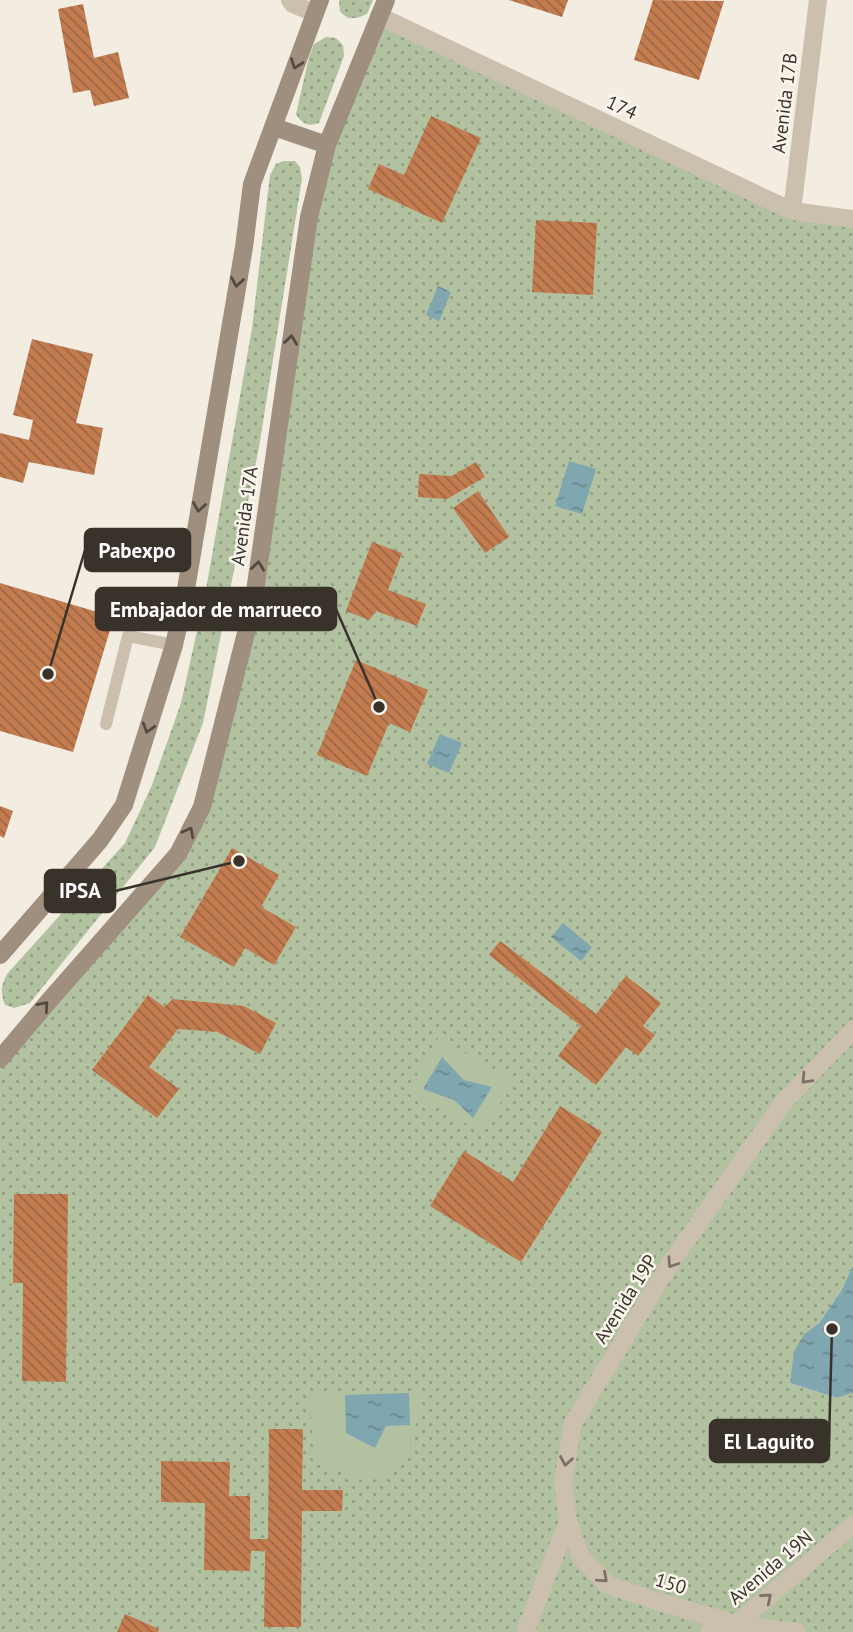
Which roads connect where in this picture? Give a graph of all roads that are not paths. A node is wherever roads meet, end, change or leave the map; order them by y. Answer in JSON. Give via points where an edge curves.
{"nodes":[{"id":1,"x":290,"y":0,"type":"edge"},
{"id":2,"x":818,"y":0,"type":"edge"},
{"id":3,"x":317,"y":7,"type":"edge"},
{"id":4,"x":382,"y":8,"type":"edge"},
{"id":5,"x":274,"y":127,"type":"junction"},
{"id":6,"x":327,"y":145,"type":"junction"},
{"id":7,"x":792,"y":211,"type":"junction"},
{"id":8,"x":853,"y":219,"type":"edge"},
{"id":9,"x":174,"y":645,"type":"junction"},
{"id":10,"x":106,"y":724,"type":"dead end"},
{"id":11,"x":0,"y":955,"type":"edge"},
{"id":12,"x":853,"y":1030,"type":"edge"},
{"id":13,"x":3,"y":1048,"type":"edge"},
{"id":14,"x":568,"y":1521,"type":"junction"},
{"id":15,"x":853,"y":1525,"type":"edge"},
{"id":16,"x":736,"y":1624,"type":"junction"},
{"id":17,"x":525,"y":1632,"type":"edge"},
{"id":18,"x":709,"y":1632,"type":"edge"},
{"id":19,"x":797,"y":1632,"type":"edge"}],
"edges":[{"from":1,"to":3,"type":"street"},
{"from":2,"to":7,"type":"street","name":"Avenida 17B"},
{"from":3,"to":5,"type":"main road","one_way":true},
{"from":4,"to":6,"type":"main road","name":"Avenida 17A"},
{"from":4,"to":7,"type":"street","name":"174"},
{"from":5,"to":6,"type":"main road"},
{"from":5,"to":9,"type":"main road","one_way":true,"via":[[252,184]]},
{"from":13,"to":6,"type":"main road","name":"Avenida 17A","one_way":true,"via":[[178,854],[202,807],[253,605],[309,217]]},
{"from":7,"to":8,"type":"street","name":"174"},
{"from":9,"to":10,"type":"lane","via":[[128,636]]},
{"from":9,"to":11,"type":"main road","one_way":true,"via":[[124,805],[100,840]]},
{"from":12,"to":14,"type":"street","name":"Avenida 19P","one_way":true,"via":[[782,1104],[668,1267],[573,1423],[563,1482]]},
{"from":14,"to":16,"type":"street","name":"150","one_way":true,"via":[[581,1557],[608,1585]]},
{"from":14,"to":17,"type":"street","name":"Avenida 19P"},
{"from":16,"to":15,"type":"street","name":"Avenida 19N","one_way":true},
{"from":16,"to":18,"type":"street","name":"Avenida 19N"},
{"from":16,"to":19,"type":"street","name":"150"}]}
